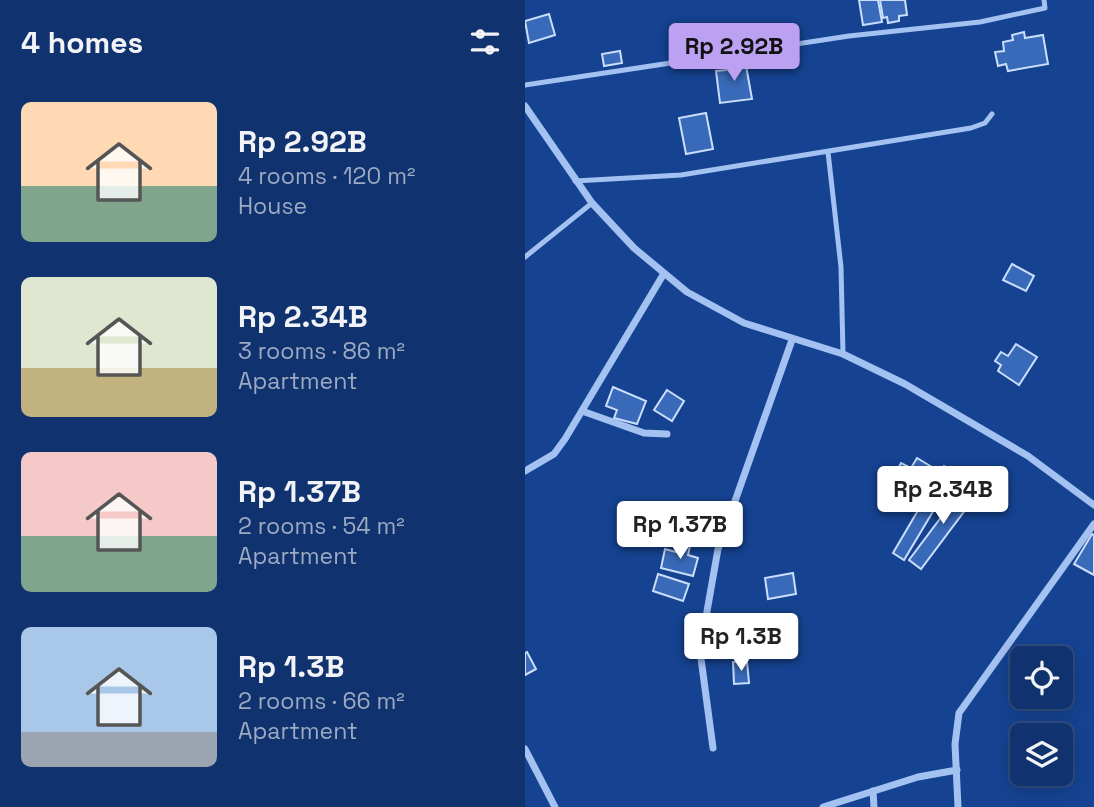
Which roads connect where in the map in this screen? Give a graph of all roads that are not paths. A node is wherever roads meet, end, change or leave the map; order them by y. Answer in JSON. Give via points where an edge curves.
{"nodes":[{"id":1,"x":1044,"y":0,"type":"edge"},
{"id":2,"x":525,"y":85,"type":"edge"},
{"id":3,"x":525,"y":106,"type":"edge"},
{"id":4,"x":992,"y":114,"type":"dead end"},
{"id":5,"x":828,"y":152,"type":"junction"},
{"id":6,"x":574,"y":181,"type":"junction"},
{"id":7,"x":592,"y":203,"type":"junction"},
{"id":8,"x":525,"y":257,"type":"edge"},
{"id":9,"x":663,"y":275,"type":"junction"},
{"id":10,"x":792,"y":340,"type":"junction"},
{"id":11,"x":843,"y":354,"type":"junction"},
{"id":12,"x":582,"y":411,"type":"junction"},
{"id":13,"x":667,"y":434,"type":"dead end"},
{"id":14,"x":525,"y":471,"type":"edge"},
{"id":15,"x":1090,"y":496,"type":"edge"},
{"id":16,"x":1094,"y":505,"type":"edge"},
{"id":17,"x":1094,"y":524,"type":"edge"},
{"id":18,"x":713,"y":748,"type":"dead end"},
{"id":19,"x":525,"y":749,"type":"edge"},
{"id":20,"x":957,"y":770,"type":"junction"},
{"id":21,"x":873,"y":790,"type":"junction"},
{"id":22,"x":555,"y":807,"type":"edge"},
{"id":23,"x":823,"y":807,"type":"edge"},
{"id":24,"x":874,"y":807,"type":"edge"},
{"id":25,"x":958,"y":807,"type":"edge"}],
"edges":[{"from":1,"to":2,"type":"lane","via":[[1045,8],[980,22],[849,36]]},
{"from":3,"to":6,"type":"street"},
{"from":4,"to":5,"type":"lane","via":[[985,123],[971,128]]},
{"from":5,"to":6,"type":"lane","via":[[681,174]]},
{"from":5,"to":11,"type":"lane","via":[[841,267]]},
{"from":6,"to":7,"type":"street"},
{"from":7,"to":8,"type":"lane"},
{"from":7,"to":9,"type":"street"},
{"from":9,"to":10,"type":"street","via":[[712,307]]},
{"from":9,"to":12,"type":"street"},
{"from":10,"to":11,"type":"street"},
{"from":10,"to":18,"type":"street","via":[[717,549],[701,651]]},
{"from":11,"to":15,"type":"street","via":[[905,384]]},
{"from":12,"to":13,"type":"street","via":[[644,433]]},
{"from":12,"to":14,"type":"street","via":[[554,454]]},
{"from":15,"to":16,"type":"street"},
{"from":17,"to":20,"type":"street","via":[[959,713]]},
{"from":19,"to":22,"type":"street"},
{"from":20,"to":21,"type":"street"},
{"from":20,"to":25,"type":"street"},
{"from":21,"to":23,"type":"street"},
{"from":21,"to":24,"type":"street"}]}
